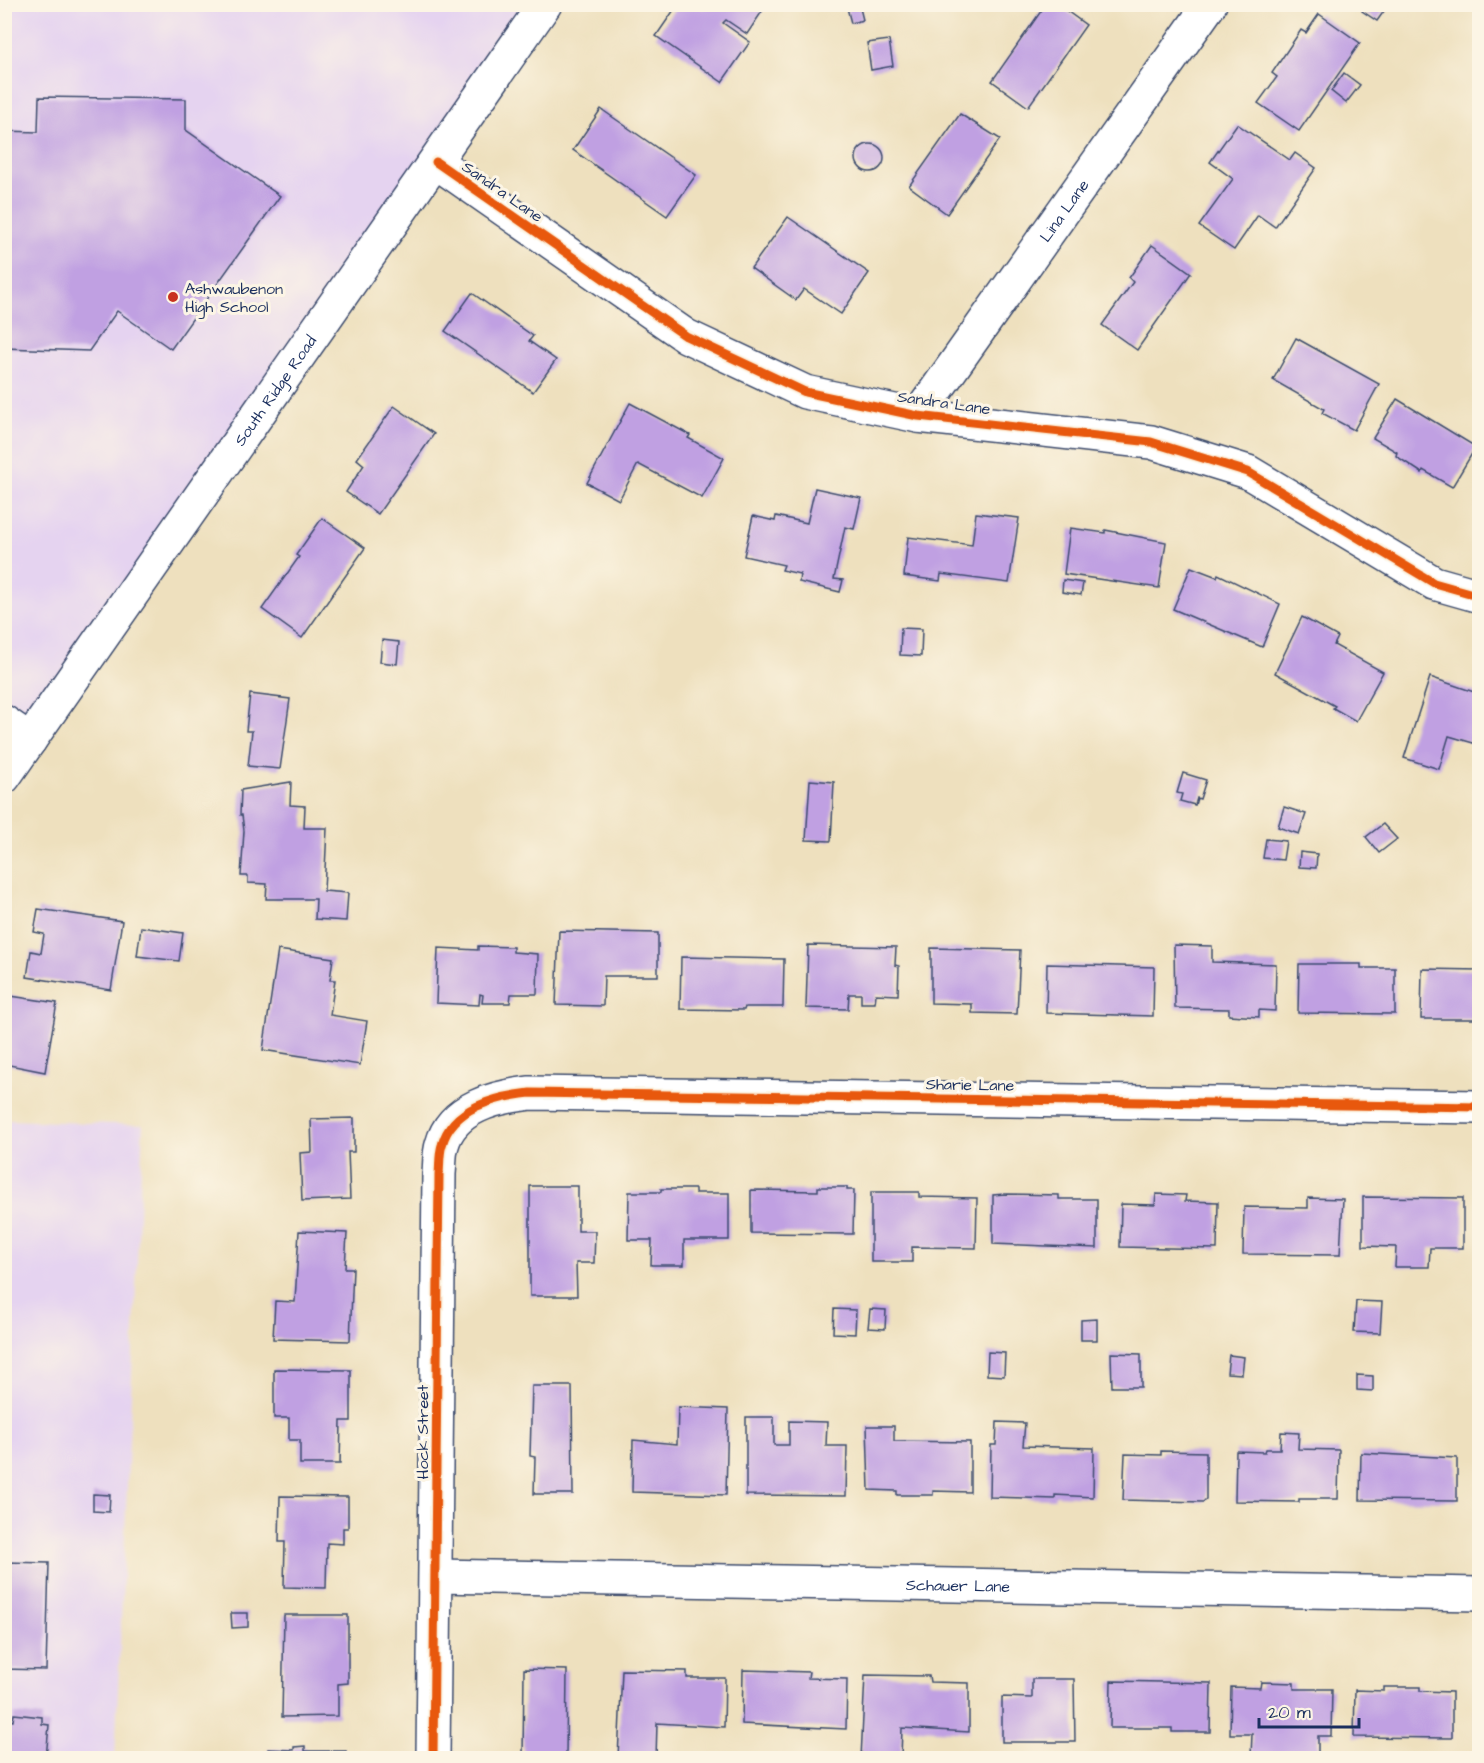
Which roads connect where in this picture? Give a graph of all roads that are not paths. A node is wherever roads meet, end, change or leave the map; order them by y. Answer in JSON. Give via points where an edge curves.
{"nodes":[{"id":1,"x":545,"y":4,"type":"edge"},
{"id":2,"x":1210,"y":4,"type":"edge"},
{"id":3,"x":436,"y":162,"type":"junction"},
{"id":4,"x":918,"y":416,"type":"junction"},
{"id":5,"x":1479,"y":597,"type":"edge"},
{"id":6,"x":17,"y":731,"type":"edge"},
{"id":7,"x":4,"y":777,"type":"edge"},
{"id":8,"x":1479,"y":1107,"type":"edge"},
{"id":9,"x":463,"y":1114,"type":"joint"},
{"id":10,"x":436,"y":1576,"type":"junction"},
{"id":11,"x":1479,"y":1594,"type":"edge"},
{"id":12,"x":433,"y":1758,"type":"edge"}],
"edges":[{"from":1,"to":3,"type":"street","name":"South Ridge Road"},
{"from":2,"to":4,"type":"street","name":"Lina Lane"},
{"from":3,"to":4,"type":"street","name":"Sandra Lane","via":[[686,336],[805,392]]},
{"from":3,"to":6,"type":"street","name":"South Ridge Road"},
{"from":4,"to":5,"type":"street","name":"Sandra Lane","via":[[1151,442],[1248,472],[1434,583]]},
{"from":6,"to":7,"type":"street","name":"South Ridge Road"},
{"from":8,"to":9,"type":"street","name":"Sharie Lane","via":[[530,1093],[505,1096]]},
{"from":9,"to":10,"type":"street","name":"Hock Street","via":[[450,1126],[441,1146],[439,1174]]},
{"from":10,"to":11,"type":"street","name":"Schauer Lane"},
{"from":10,"to":12,"type":"street","name":"Hock Street"}]}
